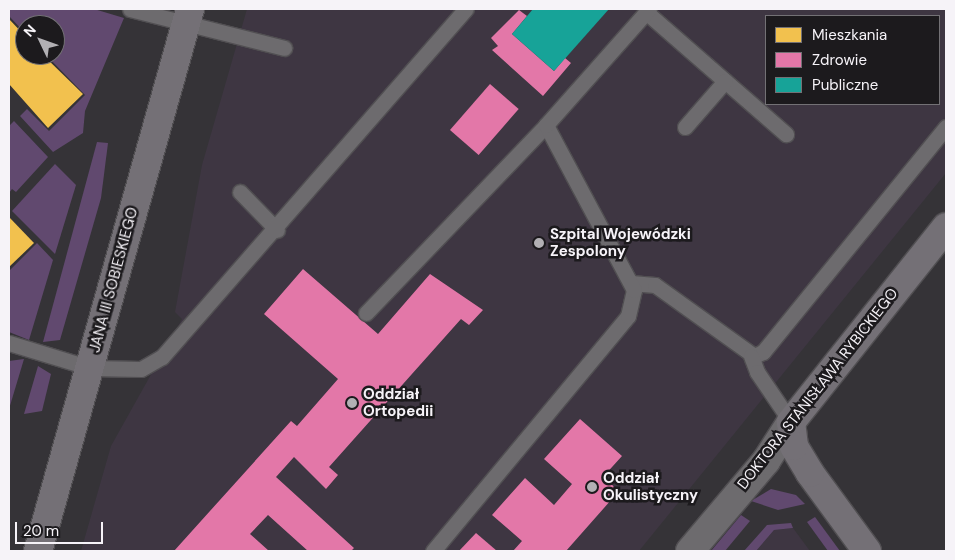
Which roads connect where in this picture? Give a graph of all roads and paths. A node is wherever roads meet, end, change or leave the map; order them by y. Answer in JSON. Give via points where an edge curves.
{"nodes":[{"id":1,"x":130,"y":9,"type":"edge"},
{"id":2,"x":466,"y":9,"type":"edge"},
{"id":3,"x":648,"y":10,"type":"edge"},
{"id":4,"x":188,"y":17,"type":"edge"},
{"id":5,"x":284,"y":48,"type":"dead end"},
{"id":6,"x":725,"y":81,"type":"junction"},
{"id":7,"x":546,"y":125,"type":"junction"},
{"id":8,"x":685,"y":127,"type":"dead end"},
{"id":9,"x":946,"y":127,"type":"edge"},
{"id":10,"x":786,"y":134,"type":"dead end"},
{"id":11,"x":240,"y":192,"type":"dead end"},
{"id":12,"x":946,"y":227,"type":"edge"},
{"id":13,"x":277,"y":230,"type":"junction"},
{"id":14,"x":631,"y":283,"type":"junction"},
{"id":15,"x":366,"y":313,"type":"dead end"},
{"id":16,"x":9,"y":344,"type":"edge"},
{"id":17,"x":751,"y":356,"type":"junction"},
{"id":18,"x":91,"y":368,"type":"junction"},
{"id":19,"x":791,"y":422,"type":"junction"},
{"id":20,"x":38,"y":551,"type":"edge"},
{"id":21,"x":433,"y":551,"type":"edge"},
{"id":22,"x":690,"y":551,"type":"edge"},
{"id":23,"x":867,"y":551,"type":"edge"}],
"edges":[{"from":1,"to":4,"type":"lane"},
{"from":2,"to":13,"type":"lane"},
{"from":3,"to":6,"type":"lane"},
{"from":3,"to":7,"type":"lane"},
{"from":4,"to":5,"type":"lane"},
{"from":4,"to":18,"type":"street","name":"JANA III SOBIESKIEGO"},
{"from":6,"to":8,"type":"lane"},
{"from":6,"to":10,"type":"lane"},
{"from":7,"to":14,"type":"lane"},
{"from":7,"to":15,"type":"lane"},
{"from":9,"to":17,"type":"lane","via":[[763,352]]},
{"from":11,"to":13,"type":"lane"},
{"from":12,"to":19,"type":"street","name":"DOKTORA STANISŁAWA RYBICKIEGO"},
{"from":13,"to":18,"type":"lane","via":[[162,358],[141,369]]},
{"from":14,"to":17,"type":"lane","via":[[655,285]]},
{"from":14,"to":21,"type":"lane","via":[[634,290],[628,316]]},
{"from":16,"to":18,"type":"lane"},
{"from":17,"to":19,"type":"lane","via":[[757,372]]},
{"from":18,"to":20,"type":"street","name":"JANA III SOBIESKIEGO"},
{"from":19,"to":22,"type":"street","name":"DOKTORA STANISŁAWA RYBICKIEGO","via":[[766,461]]},
{"from":19,"to":23,"type":"street","via":[[794,446]]}]}
